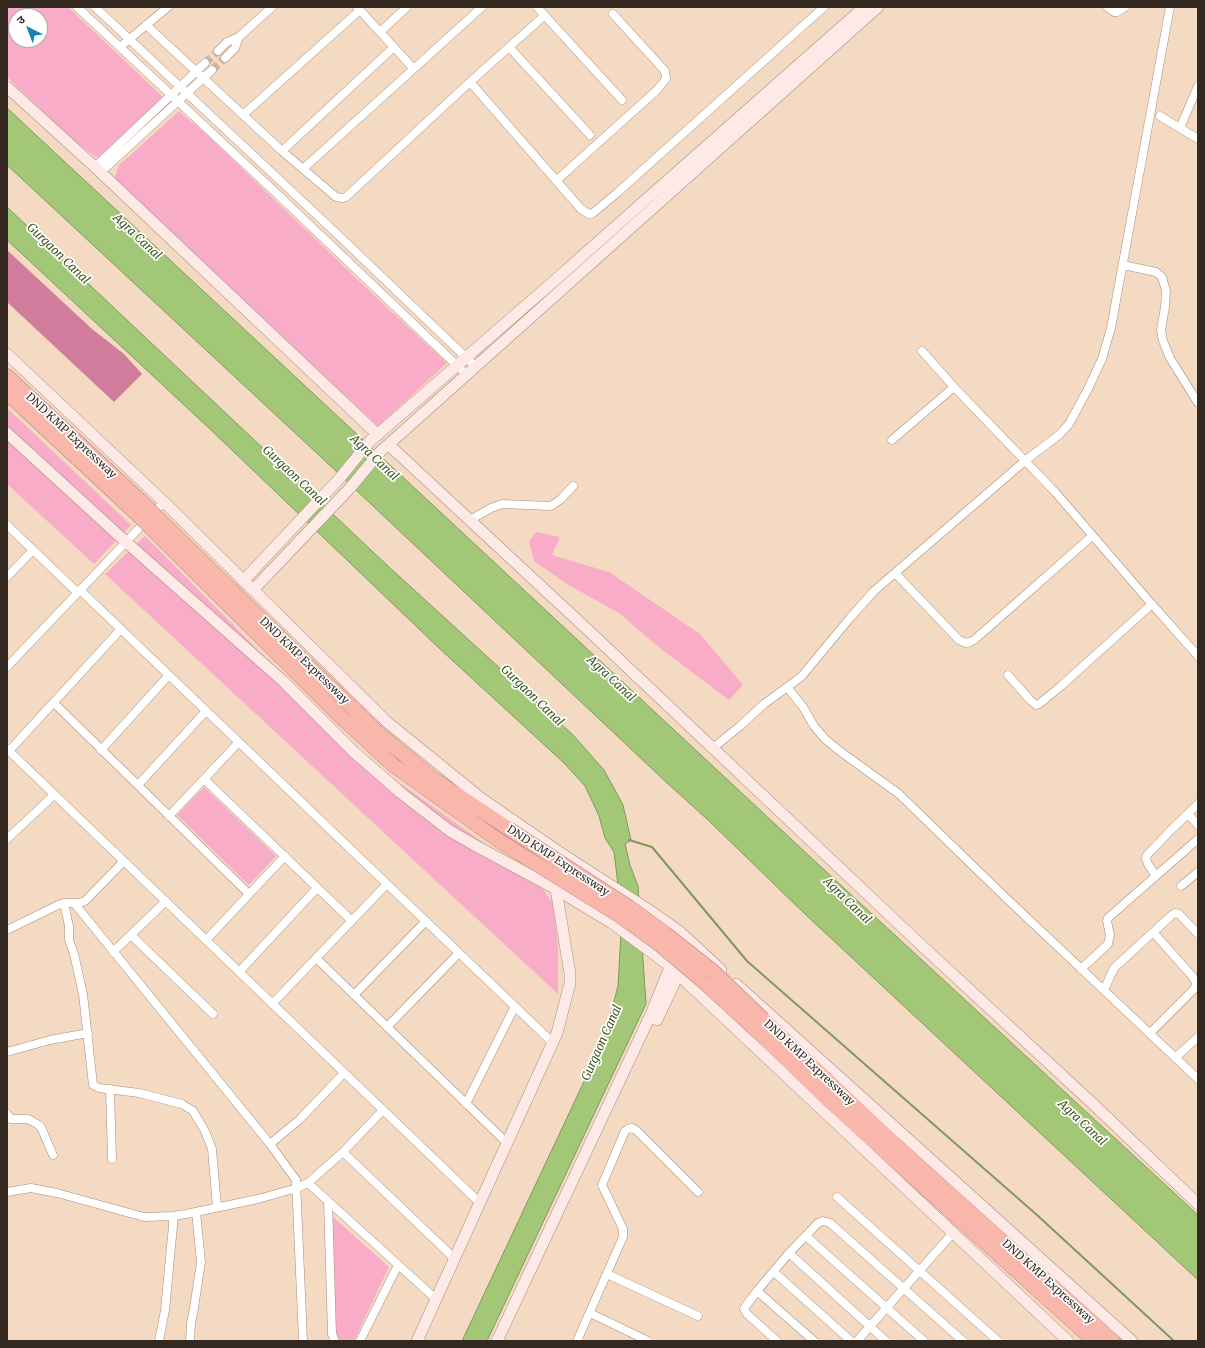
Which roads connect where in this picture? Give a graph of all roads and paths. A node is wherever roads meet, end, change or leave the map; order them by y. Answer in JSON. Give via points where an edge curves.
{"nodes":[{"id":1,"x":77,"y":7,"type":"edge"},
{"id":2,"x":95,"y":7,"type":"edge"},
{"id":3,"x":168,"y":7,"type":"edge"},
{"id":4,"x":272,"y":7,"type":"edge"},
{"id":5,"x":407,"y":7,"type":"edge"},
{"id":6,"x":482,"y":7,"type":"edge"},
{"id":7,"x":537,"y":7,"type":"edge"},
{"id":8,"x":824,"y":7,"type":"edge"},
{"id":9,"x":878,"y":7,"type":"edge"},
{"id":10,"x":1108,"y":7,"type":"edge"},
{"id":11,"x":1126,"y":7,"type":"edge"},
{"id":12,"x":1170,"y":7,"type":"edge"},
{"id":13,"x":358,"y":9,"type":"edge"},
{"id":14,"x":860,"y":11,"type":"edge"},
{"id":15,"x":613,"y":14,"type":"dead end"},
{"id":16,"x":545,"y":15,"type":"junction"},
{"id":17,"x":146,"y":25,"type":"junction"},
{"id":18,"x":380,"y":32,"type":"junction"},
{"id":19,"x":239,"y":37,"type":"junction"},
{"id":20,"x":129,"y":39,"type":"junction"},
{"id":21,"x":120,"y":47,"type":"junction"},
{"id":22,"x":394,"y":47,"type":"junction"},
{"id":23,"x":509,"y":47,"type":"junction"},
{"id":24,"x":218,"y":51,"type":"tunnel mouth"},
{"id":25,"x":225,"y":58,"type":"tunnel mouth"},
{"id":26,"x":205,"y":63,"type":"tunnel mouth"},
{"id":27,"x":413,"y":68,"type":"junction"},
{"id":28,"x":212,"y":70,"type":"tunnel mouth"},
{"id":29,"x":197,"y":72,"type":"junction"},
{"id":30,"x":203,"y":78,"type":"junction"},
{"id":31,"x":470,"y":82,"type":"junction"},
{"id":32,"x":1198,"y":86,"type":"edge"},
{"id":33,"x":7,"y":87,"type":"edge"},
{"id":34,"x":183,"y":90,"type":"junction"},
{"id":35,"x":175,"y":98,"type":"junction"},
{"id":36,"x":622,"y":100,"type":"dead end"},
{"id":37,"x":244,"y":114,"type":"junction"},
{"id":38,"x":1160,"y":116,"type":"dead end"},
{"id":39,"x":1180,"y":128,"type":"junction"},
{"id":40,"x":590,"y":135,"type":"dead end"},
{"id":41,"x":1198,"y":139,"type":"edge"},
{"id":42,"x":282,"y":151,"type":"junction"},
{"id":43,"x":304,"y":168,"type":"junction"},
{"id":44,"x":98,"y":170,"type":"junction"},
{"id":45,"x":557,"y":180,"type":"junction"},
{"id":46,"x":1123,"y":265,"type":"junction"},
{"id":47,"x":922,"y":351,"type":"dead end"},
{"id":48,"x":7,"y":354,"type":"edge"},
{"id":49,"x":467,"y":358,"type":"junction"},
{"id":50,"x":458,"y":365,"type":"junction"},
{"id":51,"x":476,"y":367,"type":"junction"},
{"id":52,"x":467,"y":375,"type":"junction"},
{"id":53,"x":7,"y":376,"type":"edge"},
{"id":54,"x":954,"y":387,"type":"junction"},
{"id":55,"x":7,"y":393,"type":"edge"},
{"id":56,"x":1198,"y":403,"type":"edge"},
{"id":57,"x":7,"y":433,"type":"edge"},
{"id":58,"x":374,"y":438,"type":"junction"},
{"id":59,"x":892,"y":440,"type":"dead end"},
{"id":60,"x":384,"y":448,"type":"junction"},
{"id":61,"x":1026,"y":460,"type":"junction"},
{"id":62,"x":573,"y":486,"type":"dead end"},
{"id":63,"x":164,"y":502,"type":"junction"},
{"id":64,"x":142,"y":511,"type":"junction"},
{"id":65,"x":470,"y":520,"type":"junction"},
{"id":66,"x":156,"y":524,"type":"junction"},
{"id":67,"x":7,"y":525,"type":"edge"},
{"id":68,"x":1092,"y":536,"type":"junction"},
{"id":69,"x":126,"y":542,"type":"junction"},
{"id":70,"x":33,"y":550,"type":"junction"},
{"id":71,"x":895,"y":573,"type":"junction"},
{"id":72,"x":7,"y":577,"type":"edge"},
{"id":73,"x":243,"y":580,"type":"junction"},
{"id":74,"x":253,"y":590,"type":"junction"},
{"id":75,"x":79,"y":591,"type":"junction"},
{"id":76,"x":1152,"y":604,"type":"junction"},
{"id":77,"x":122,"y":629,"type":"junction"},
{"id":78,"x":1198,"y":656,"type":"edge"},
{"id":79,"x":7,"y":667,"type":"edge"},
{"id":80,"x":169,"y":675,"type":"junction"},
{"id":81,"x":1008,"y":675,"type":"dead end"},
{"id":82,"x":787,"y":687,"type":"junction"},
{"id":83,"x":54,"y":703,"type":"junction"},
{"id":84,"x":206,"y":711,"type":"junction"},
{"id":85,"x":239,"y":742,"type":"junction"},
{"id":86,"x":713,"y":748,"type":"junction"},
{"id":87,"x":8,"y":750,"type":"edge"},
{"id":88,"x":101,"y":750,"type":"junction"},
{"id":89,"x":204,"y":779,"type":"junction"},
{"id":90,"x":138,"y":785,"type":"junction"},
{"id":91,"x":54,"y":794,"type":"junction"},
{"id":92,"x":1198,"y":804,"type":"edge"},
{"id":93,"x":1188,"y":814,"type":"junction"},
{"id":94,"x":169,"y":816,"type":"junction"},
{"id":95,"x":1198,"y":825,"type":"edge"},
{"id":96,"x":532,"y":833,"type":"junction"},
{"id":97,"x":1198,"y":839,"type":"edge"},
{"id":98,"x":7,"y":840,"type":"edge"},
{"id":99,"x":285,"y":856,"type":"junction"},
{"id":100,"x":124,"y":861,"type":"junction"},
{"id":101,"x":511,"y":865,"type":"junction"},
{"id":102,"x":1198,"y":872,"type":"edge"},
{"id":103,"x":1156,"y":876,"type":"junction"},
{"id":104,"x":388,"y":884,"type":"junction"},
{"id":105,"x":1181,"y":886,"type":"dead end"},
{"id":106,"x":318,"y":888,"type":"junction"},
{"id":107,"x":556,"y":889,"type":"junction"},
{"id":108,"x":249,"y":894,"type":"junction"},
{"id":109,"x":166,"y":901,"type":"junction"},
{"id":110,"x":64,"y":903,"type":"junction"},
{"id":111,"x":74,"y":903,"type":"junction"},
{"id":112,"x":352,"y":921,"type":"junction"},
{"id":113,"x":426,"y":921,"type":"junction"},
{"id":114,"x":7,"y":930,"type":"edge"},
{"id":115,"x":1153,"y":932,"type":"junction"},
{"id":116,"x":131,"y":934,"type":"junction"},
{"id":117,"x":1198,"y":934,"type":"edge"},
{"id":118,"x":206,"y":940,"type":"junction"},
{"id":119,"x":113,"y":952,"type":"junction"},
{"id":120,"x":459,"y":953,"type":"junction"},
{"id":121,"x":316,"y":958,"type":"junction"},
{"id":122,"x":670,"y":967,"type":"junction"},
{"id":123,"x":1081,"y":969,"type":"junction"},
{"id":124,"x":239,"y":972,"type":"junction"},
{"id":125,"x":678,"y":976,"type":"junction"},
{"id":126,"x":730,"y":978,"type":"junction"},
{"id":127,"x":1104,"y":990,"type":"junction"},
{"id":128,"x":354,"y":995,"type":"junction"},
{"id":129,"x":708,"y":1003,"type":"junction"},
{"id":130,"x":272,"y":1004,"type":"junction"},
{"id":131,"x":515,"y":1006,"type":"junction"},
{"id":132,"x":213,"y":1014,"type":"dead end"},
{"id":133,"x":760,"y":1024,"type":"junction"},
{"id":134,"x":387,"y":1028,"type":"junction"},
{"id":135,"x":88,"y":1033,"type":"junction"},
{"id":136,"x":1150,"y":1033,"type":"junction"},
{"id":137,"x":1198,"y":1037,"type":"edge"},
{"id":138,"x":552,"y":1042,"type":"junction"},
{"id":139,"x":7,"y":1052,"type":"edge"},
{"id":140,"x":1176,"y":1057,"type":"junction"},
{"id":141,"x":344,"y":1073,"type":"junction"},
{"id":142,"x":1198,"y":1079,"type":"edge"},
{"id":143,"x":110,"y":1089,"type":"junction"},
{"id":144,"x":466,"y":1104,"type":"junction"},
{"id":145,"x":383,"y":1110,"type":"junction"},
{"id":146,"x":7,"y":1114,"type":"edge"},
{"id":147,"x":507,"y":1143,"type":"junction"},
{"id":148,"x":270,"y":1144,"type":"junction"},
{"id":149,"x":343,"y":1152,"type":"junction"},
{"id":150,"x":52,"y":1155,"type":"dead end"},
{"id":151,"x":112,"y":1159,"type":"dead end"},
{"id":152,"x":308,"y":1183,"type":"junction"},
{"id":153,"x":297,"y":1188,"type":"junction"},
{"id":154,"x":7,"y":1192,"type":"edge"},
{"id":155,"x":698,"y":1192,"type":"dead end"},
{"id":156,"x":837,"y":1198,"type":"dead end"},
{"id":157,"x":328,"y":1201,"type":"junction"},
{"id":158,"x":480,"y":1203,"type":"junction"},
{"id":159,"x":1198,"y":1204,"type":"edge"},
{"id":160,"x":217,"y":1207,"type":"junction"},
{"id":161,"x":196,"y":1212,"type":"junction"},
{"id":162,"x":173,"y":1216,"type":"junction"},
{"id":163,"x":952,"y":1234,"type":"junction"},
{"id":164,"x":806,"y":1236,"type":"junction"},
{"id":165,"x":789,"y":1253,"type":"junction"},
{"id":166,"x":454,"y":1259,"type":"junction"},
{"id":167,"x":398,"y":1265,"type":"junction"},
{"id":168,"x":919,"y":1271,"type":"junction"},
{"id":169,"x":774,"y":1272,"type":"junction"},
{"id":170,"x":607,"y":1274,"type":"junction"},
{"id":171,"x":904,"y":1288,"type":"junction"},
{"id":172,"x":757,"y":1290,"type":"junction"},
{"id":173,"x":436,"y":1300,"type":"junction"},
{"id":174,"x":886,"y":1308,"type":"junction"},
{"id":175,"x":590,"y":1313,"type":"junction"},
{"id":176,"x":698,"y":1316,"type":"dead end"},
{"id":177,"x":870,"y":1326,"type":"junction"},
{"id":178,"x":159,"y":1341,"type":"edge"},
{"id":179,"x":190,"y":1341,"type":"edge"},
{"id":180,"x":303,"y":1341,"type":"edge"},
{"id":181,"x":335,"y":1341,"type":"edge"},
{"id":182,"x":360,"y":1341,"type":"edge"},
{"id":183,"x":417,"y":1341,"type":"edge"},
{"id":184,"x":496,"y":1341,"type":"edge"},
{"id":185,"x":503,"y":1341,"type":"edge"},
{"id":186,"x":577,"y":1341,"type":"edge"},
{"id":187,"x":648,"y":1341,"type":"edge"},
{"id":188,"x":777,"y":1341,"type":"edge"},
{"id":189,"x":814,"y":1341,"type":"edge"},
{"id":190,"x":851,"y":1341,"type":"edge"},
{"id":191,"x":857,"y":1341,"type":"edge"},
{"id":192,"x":886,"y":1341,"type":"edge"},
{"id":193,"x":924,"y":1341,"type":"edge"},
{"id":194,"x":963,"y":1341,"type":"edge"},
{"id":195,"x":998,"y":1341,"type":"edge"},
{"id":196,"x":1068,"y":1341,"type":"edge"},
{"id":197,"x":1094,"y":1341,"type":"edge"},
{"id":198,"x":1113,"y":1341,"type":"edge"},
{"id":199,"x":1132,"y":1341,"type":"edge"}],
"edges":[{"from":1,"to":21,"type":"street"},
{"from":2,"to":20,"type":"street"},
{"from":3,"to":17,"type":"street"},
{"from":4,"to":19,"type":"street"},
{"from":5,"to":18,"type":"street"},
{"from":6,"to":27,"type":"street"},
{"from":7,"to":16,"type":"street"},
{"from":8,"to":45,"type":"street","via":[[596,211],[589,214],[585,212]]},
{"from":9,"to":14,"type":"street"},
{"from":10,"to":11,"type":"street","via":[[1117,12]]},
{"from":12,"to":46,"type":"street"},
{"from":13,"to":18,"type":"street"},
{"from":13,"to":37,"type":"street"},
{"from":14,"to":49,"type":"street"},
{"from":14,"to":51,"type":"street"},
{"from":15,"to":45,"type":"street","via":[[665,71],[666,79]]},
{"from":16,"to":23,"type":"street"},
{"from":16,"to":36,"type":"street"},
{"from":17,"to":20,"type":"street"},
{"from":17,"to":29,"type":"street"},
{"from":18,"to":22,"type":"street"},
{"from":19,"to":24,"type":"street","via":[[227,42]]},
{"from":19,"to":25,"type":"street","via":[[235,48]]},
{"from":20,"to":21,"type":"street"},
{"from":20,"to":34,"type":"street"},
{"from":21,"to":35,"type":"street"},
{"from":22,"to":27,"type":"street"},
{"from":22,"to":42,"type":"street"},
{"from":23,"to":31,"type":"street"},
{"from":23,"to":40,"type":"street"},
{"from":26,"to":29,"type":"street"},
{"from":27,"to":43,"type":"street"},
{"from":28,"to":30,"type":"street"},
{"from":29,"to":30,"type":"street"},
{"from":29,"to":34,"type":"street"},
{"from":30,"to":34,"type":"street"},
{"from":30,"to":37,"type":"street"},
{"from":31,"to":43,"type":"street","via":[[346,197],[336,197]]},
{"from":31,"to":45,"type":"street"},
{"from":32,"to":39,"type":"street"},
{"from":33,"to":44,"type":"street"},
{"from":34,"to":35,"type":"street"},
{"from":34,"to":49,"type":"street"},
{"from":35,"to":44,"type":"street"},
{"from":35,"to":50,"type":"street"},
{"from":37,"to":42,"type":"street"},
{"from":38,"to":39,"type":"street"},
{"from":39,"to":41,"type":"street"},
{"from":42,"to":43,"type":"street"},
{"from":44,"to":58,"type":"street"},
{"from":46,"to":56,"type":"street","via":[[1156,272],[1162,277],[1166,291],[1161,330],[1163,341],[1170,358]]},
{"from":46,"to":61,"type":"street","via":[[1111,328],[1102,359],[1088,389],[1069,424]]},
{"from":47,"to":54,"type":"street"},
{"from":48,"to":63,"type":"street"},
{"from":49,"to":50,"type":"street"},
{"from":49,"to":51,"type":"street"},
{"from":50,"to":52,"type":"street"},
{"from":50,"to":58,"type":"street"},
{"from":51,"to":52,"type":"street"},
{"from":52,"to":60,"type":"street"},
{"from":53,"to":64,"type":"highway","name":"DND KMP Expressway"},
{"from":54,"to":59,"type":"street"},
{"from":54,"to":61,"type":"street"},
{"from":55,"to":64,"type":"highway","name":"DND KMP Expressway"},
{"from":57,"to":69,"type":"street"},
{"from":58,"to":73,"type":"street","via":[[339,479]]},
{"from":60,"to":65,"type":"street"},
{"from":60,"to":74,"type":"street","via":[[350,488]]},
{"from":61,"to":68,"type":"street"},
{"from":61,"to":71,"type":"street"},
{"from":62,"to":65,"type":"street","via":[[561,500],[551,506],[502,504]]},
{"from":63,"to":69,"type":"street"},
{"from":63,"to":73,"type":"street"},
{"from":64,"to":66,"type":"highway","name":"DND KMP Expressway","bridge":true},
{"from":65,"to":86,"type":"street"},
{"from":66,"to":133,"type":"highway","name":"DND KMP Expressway","bridge":true,"via":[[378,733],[432,778],[666,934],[714,972]]},
{"from":66,"to":133,"type":"highway","name":"DND KMP Expressway","bridge":true,"via":[[341,717],[388,760],[501,842],[620,916]]},
{"from":67,"to":70,"type":"street"},
{"from":68,"to":71,"type":"street","via":[[974,640],[966,643],[959,640]]},
{"from":68,"to":76,"type":"street"},
{"from":69,"to":75,"type":"street"},
{"from":69,"to":101,"type":"street","via":[[283,681],[354,752],[401,793],[450,831]]},
{"from":70,"to":72,"type":"street"},
{"from":70,"to":75,"type":"street"},
{"from":71,"to":82,"type":"street","via":[[874,591],[801,677]]},
{"from":73,"to":74,"type":"street"},
{"from":74,"to":96,"type":"street","via":[[387,722],[482,799]]},
{"from":75,"to":77,"type":"street"},
{"from":75,"to":79,"type":"street"},
{"from":76,"to":78,"type":"street"},
{"from":76,"to":81,"type":"street","via":[[1039,704],[1036,705],[1030,700]]},
{"from":77,"to":80,"type":"street"},
{"from":77,"to":83,"type":"street"},
{"from":80,"to":84,"type":"street"},
{"from":80,"to":88,"type":"street"},
{"from":82,"to":86,"type":"street"},
{"from":82,"to":123,"type":"street","via":[[824,739],[898,794]]},
{"from":83,"to":87,"type":"street"},
{"from":83,"to":88,"type":"street"},
{"from":84,"to":85,"type":"street"},
{"from":84,"to":90,"type":"street"},
{"from":85,"to":89,"type":"street"},
{"from":85,"to":104,"type":"street"},
{"from":86,"to":159,"type":"street"},
{"from":87,"to":91,"type":"street"},
{"from":88,"to":90,"type":"street"},
{"from":89,"to":94,"type":"street"},
{"from":89,"to":99,"type":"street"},
{"from":90,"to":94,"type":"street"},
{"from":91,"to":98,"type":"street"},
{"from":91,"to":100,"type":"street"},
{"from":92,"to":93,"type":"street"},
{"from":93,"to":95,"type":"street"},
{"from":93,"to":103,"type":"street","via":[[1147,855],[1148,864]]},
{"from":94,"to":108,"type":"street"},
{"from":96,"to":101,"type":"street"},
{"from":96,"to":126,"type":"street","via":[[680,932]]},
{"from":97,"to":103,"type":"street"},
{"from":99,"to":106,"type":"street"},
{"from":99,"to":108,"type":"street"},
{"from":100,"to":109,"type":"street"},
{"from":100,"to":111,"type":"street","via":[[88,898]]},
{"from":101,"to":107,"type":"street"},
{"from":102,"to":105,"type":"street"},
{"from":103,"to":123,"type":"street","via":[[1108,918],[1108,944]]},
{"from":104,"to":112,"type":"street"},
{"from":104,"to":113,"type":"street"},
{"from":106,"to":112,"type":"street"},
{"from":106,"to":124,"type":"street"},
{"from":107,"to":122,"type":"street","via":[[621,929]]},
{"from":107,"to":138,"type":"street","via":[[570,983],[557,1033]]},
{"from":108,"to":118,"type":"street"},
{"from":109,"to":116,"type":"street"},
{"from":109,"to":118,"type":"street"},
{"from":110,"to":111,"type":"street"},
{"from":110,"to":114,"type":"street"},
{"from":110,"to":135,"type":"street","via":[[69,940],[83,994]]},
{"from":111,"to":119,"type":"street"},
{"from":112,"to":121,"type":"street"},
{"from":113,"to":120,"type":"street"},
{"from":113,"to":128,"type":"street"},
{"from":115,"to":117,"type":"street","via":[[1177,913]]},
{"from":115,"to":127,"type":"street","via":[[1114,968]]},
{"from":115,"to":136,"type":"street","via":[[1193,977],[1197,985]]},
{"from":116,"to":119,"type":"street"},
{"from":116,"to":132,"type":"street"},
{"from":118,"to":124,"type":"street"},
{"from":119,"to":148,"type":"street"},
{"from":120,"to":131,"type":"street"},
{"from":120,"to":134,"type":"street"},
{"from":121,"to":128,"type":"street"},
{"from":121,"to":130,"type":"street"},
{"from":122,"to":125,"type":"street"},
{"from":122,"to":184,"type":"street","via":[[652,1012]]},
{"from":123,"to":127,"type":"street"},
{"from":124,"to":130,"type":"street"},
{"from":125,"to":129,"type":"street"},
{"from":125,"to":185,"type":"street"},
{"from":126,"to":129,"type":"street"},
{"from":126,"to":199,"type":"street"},
{"from":127,"to":136,"type":"street"},
{"from":128,"to":134,"type":"street"},
{"from":129,"to":163,"type":"street"},
{"from":130,"to":141,"type":"street"},
{"from":131,"to":138,"type":"street"},
{"from":131,"to":144,"type":"street"},
{"from":133,"to":197,"type":"highway","name":"DND KMP Expressway","via":[[826,1098]]},
{"from":133,"to":198,"type":"highway","name":"DND KMP Expressway"},
{"from":134,"to":144,"type":"street"},
{"from":135,"to":139,"type":"street"},
{"from":135,"to":143,"type":"street","via":[[93,1085]]},
{"from":136,"to":140,"type":"street"},
{"from":137,"to":140,"type":"street"},
{"from":138,"to":147,"type":"street"},
{"from":140,"to":142,"type":"street"},
{"from":141,"to":145,"type":"street"},
{"from":141,"to":148,"type":"street","via":[[299,1120]]},
{"from":143,"to":151,"type":"street"},
{"from":143,"to":160,"type":"street","via":[[182,1104],[193,1111],[212,1149]]},
{"from":144,"to":147,"type":"street"},
{"from":145,"to":149,"type":"street"},
{"from":145,"to":158,"type":"street"},
{"from":146,"to":150,"type":"street","via":[[11,1119],[28,1119],[41,1127]]},
{"from":147,"to":158,"type":"street"},
{"from":148,"to":153,"type":"street","via":[[294,1176]]},
{"from":149,"to":152,"type":"street"},
{"from":149,"to":166,"type":"street"},
{"from":152,"to":153,"type":"street"},
{"from":152,"to":157,"type":"street"},
{"from":153,"to":160,"type":"street"},
{"from":153,"to":180,"type":"street"},
{"from":154,"to":162,"type":"street","via":[[32,1188],[144,1216]]},
{"from":155,"to":170,"type":"street","via":[[641,1134],[632,1128],[625,1131],[602,1185],[624,1233]]},
{"from":156,"to":168,"type":"street"},
{"from":157,"to":167,"type":"street"},
{"from":157,"to":181,"type":"street","via":[[332,1334]]},
{"from":158,"to":166,"type":"street"},
{"from":160,"to":161,"type":"street"},
{"from":161,"to":162,"type":"street"},
{"from":161,"to":179,"type":"street","via":[[201,1262],[190,1323]]},
{"from":162,"to":178,"type":"street","via":[[165,1310]]},
{"from":163,"to":168,"type":"street"},
{"from":163,"to":196,"type":"street"},
{"from":164,"to":165,"type":"street"},
{"from":164,"to":171,"type":"street","via":[[818,1223],[828,1221]]},
{"from":164,"to":174,"type":"street"},
{"from":165,"to":169,"type":"street"},
{"from":165,"to":177,"type":"street"},
{"from":166,"to":173,"type":"street"},
{"from":167,"to":173,"type":"street"},
{"from":167,"to":182,"type":"street"},
{"from":168,"to":171,"type":"street"},
{"from":168,"to":195,"type":"street"},
{"from":169,"to":172,"type":"street"},
{"from":169,"to":190,"type":"street"},
{"from":170,"to":175,"type":"street"},
{"from":170,"to":176,"type":"street"},
{"from":171,"to":174,"type":"street"},
{"from":171,"to":194,"type":"street"},
{"from":172,"to":188,"type":"street","via":[[745,1307],[745,1312]]},
{"from":172,"to":189,"type":"street"},
{"from":173,"to":183,"type":"street"},
{"from":174,"to":177,"type":"street"},
{"from":174,"to":193,"type":"street"},
{"from":175,"to":186,"type":"street"},
{"from":175,"to":187,"type":"street"},
{"from":177,"to":191,"type":"street"},
{"from":177,"to":192,"type":"street"}]}
